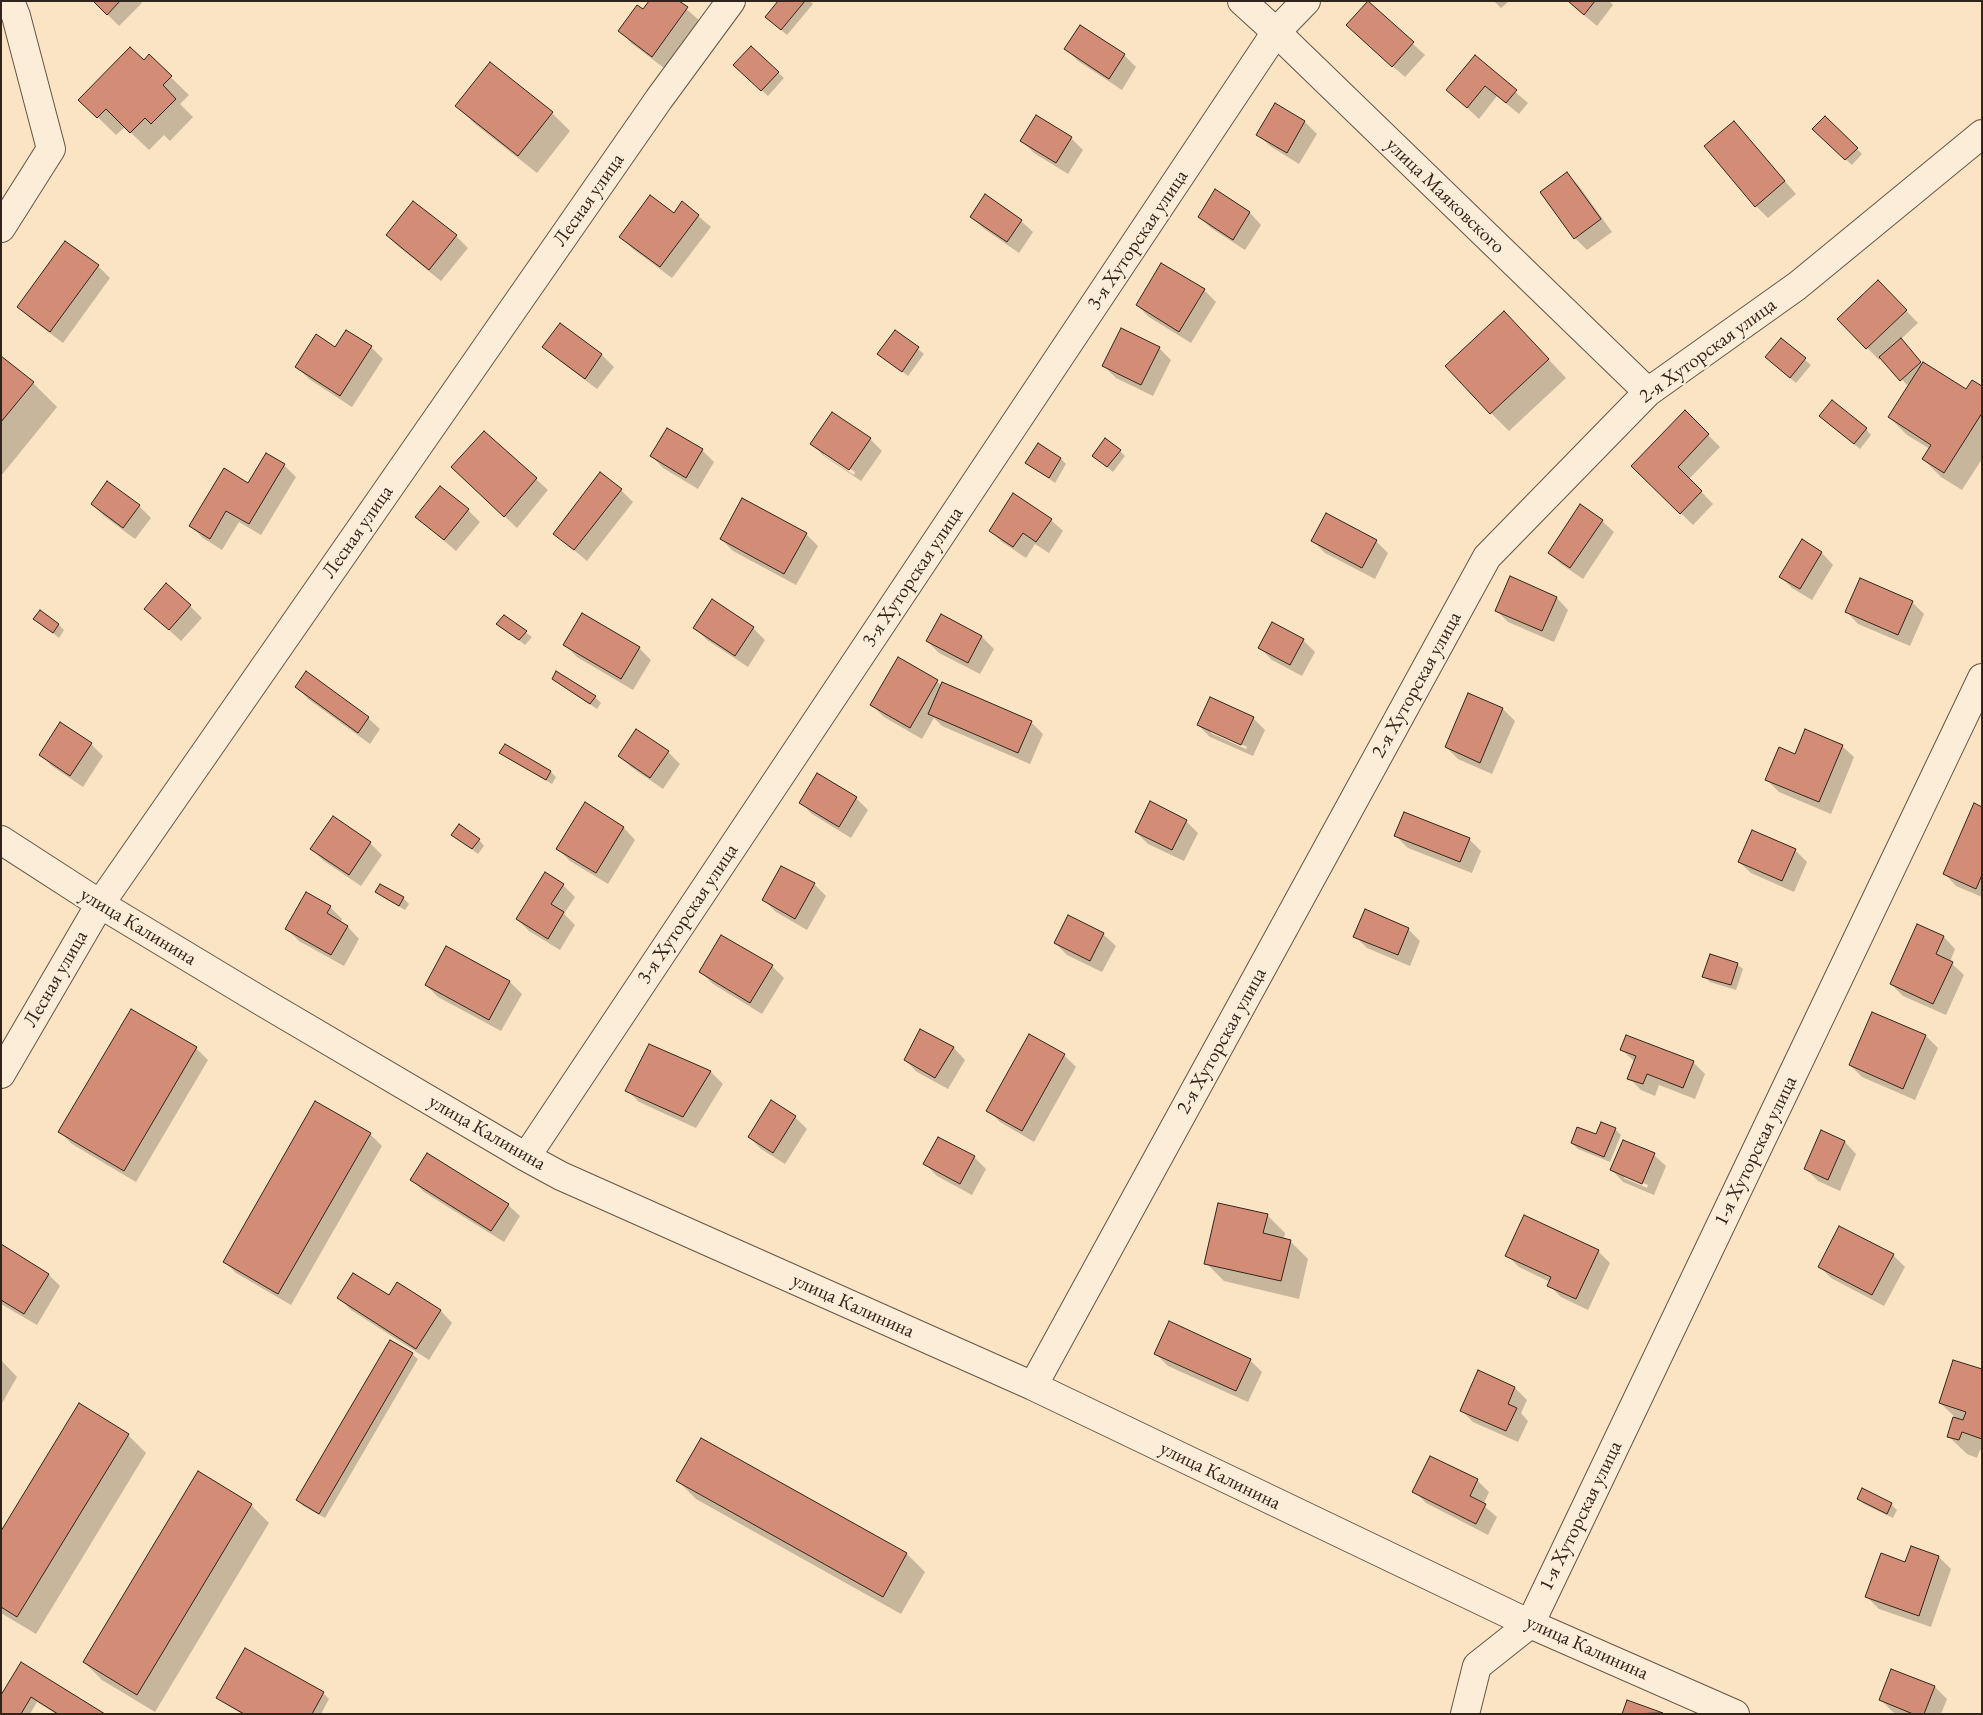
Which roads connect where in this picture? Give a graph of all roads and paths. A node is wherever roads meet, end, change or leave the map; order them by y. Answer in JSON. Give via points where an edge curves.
{"nodes":[{"id":1,"x":10,"y":1,"type":"edge"},
{"id":2,"x":731,"y":1,"type":"edge"},
{"id":3,"x":1242,"y":1,"type":"edge"},
{"id":4,"x":1306,"y":1,"type":"edge"},
{"id":5,"x":1276,"y":32,"type":"junction"},
{"id":6,"x":1982,"y":134,"type":"edge"},
{"id":7,"x":1,"y":228,"type":"edge"},
{"id":8,"x":1648,"y":392,"type":"junction"},
{"id":9,"x":1982,"y":678,"type":"edge"},
{"id":10,"x":1,"y":840,"type":"edge"},
{"id":11,"x":100,"y":904,"type":"junction"},
{"id":12,"x":1,"y":1074,"type":"edge"},
{"id":13,"x":526,"y":1157,"type":"junction"},
{"id":14,"x":1033,"y":1386,"type":"junction"},
{"id":15,"x":1530,"y":1624,"type":"junction"},
{"id":16,"x":1465,"y":1714,"type":"edge"},
{"id":17,"x":1735,"y":1714,"type":"edge"}],
"edges":[{"from":1,"to":7,"type":"street","via":[[51,149]]},
{"from":2,"to":11,"type":"street","name":"Лесная улица","via":[[647,116]]},
{"from":3,"to":5,"type":"street","name":"улица Маяковского"},
{"from":4,"to":5,"type":"street","name":"3-я Хуторская улица"},
{"from":5,"to":8,"type":"street","name":"улица Маяковского"},
{"from":5,"to":13,"type":"street","name":"3-я Хуторская улица"},
{"from":6,"to":8,"type":"street","name":"2-я Хуторская улица","via":[[1797,286]]},
{"from":8,"to":14,"type":"street","name":"2-я Хуторская улица","via":[[1487,557]]},
{"from":9,"to":15,"type":"street","name":"1-я Хуторская улица"},
{"from":10,"to":11,"type":"street","name":"улица Калинина"},
{"from":11,"to":12,"type":"street","name":"Лесная улица"},
{"from":11,"to":13,"type":"street","name":"улица Калинина"},
{"from":13,"to":14,"type":"street","name":"улица Калинина","via":[[570,1180]]},
{"from":14,"to":15,"type":"street","name":"улица Калинина"},
{"from":15,"to":16,"type":"street","via":[[1477,1666]]},
{"from":15,"to":17,"type":"street","name":"улица Калинина"}]}
